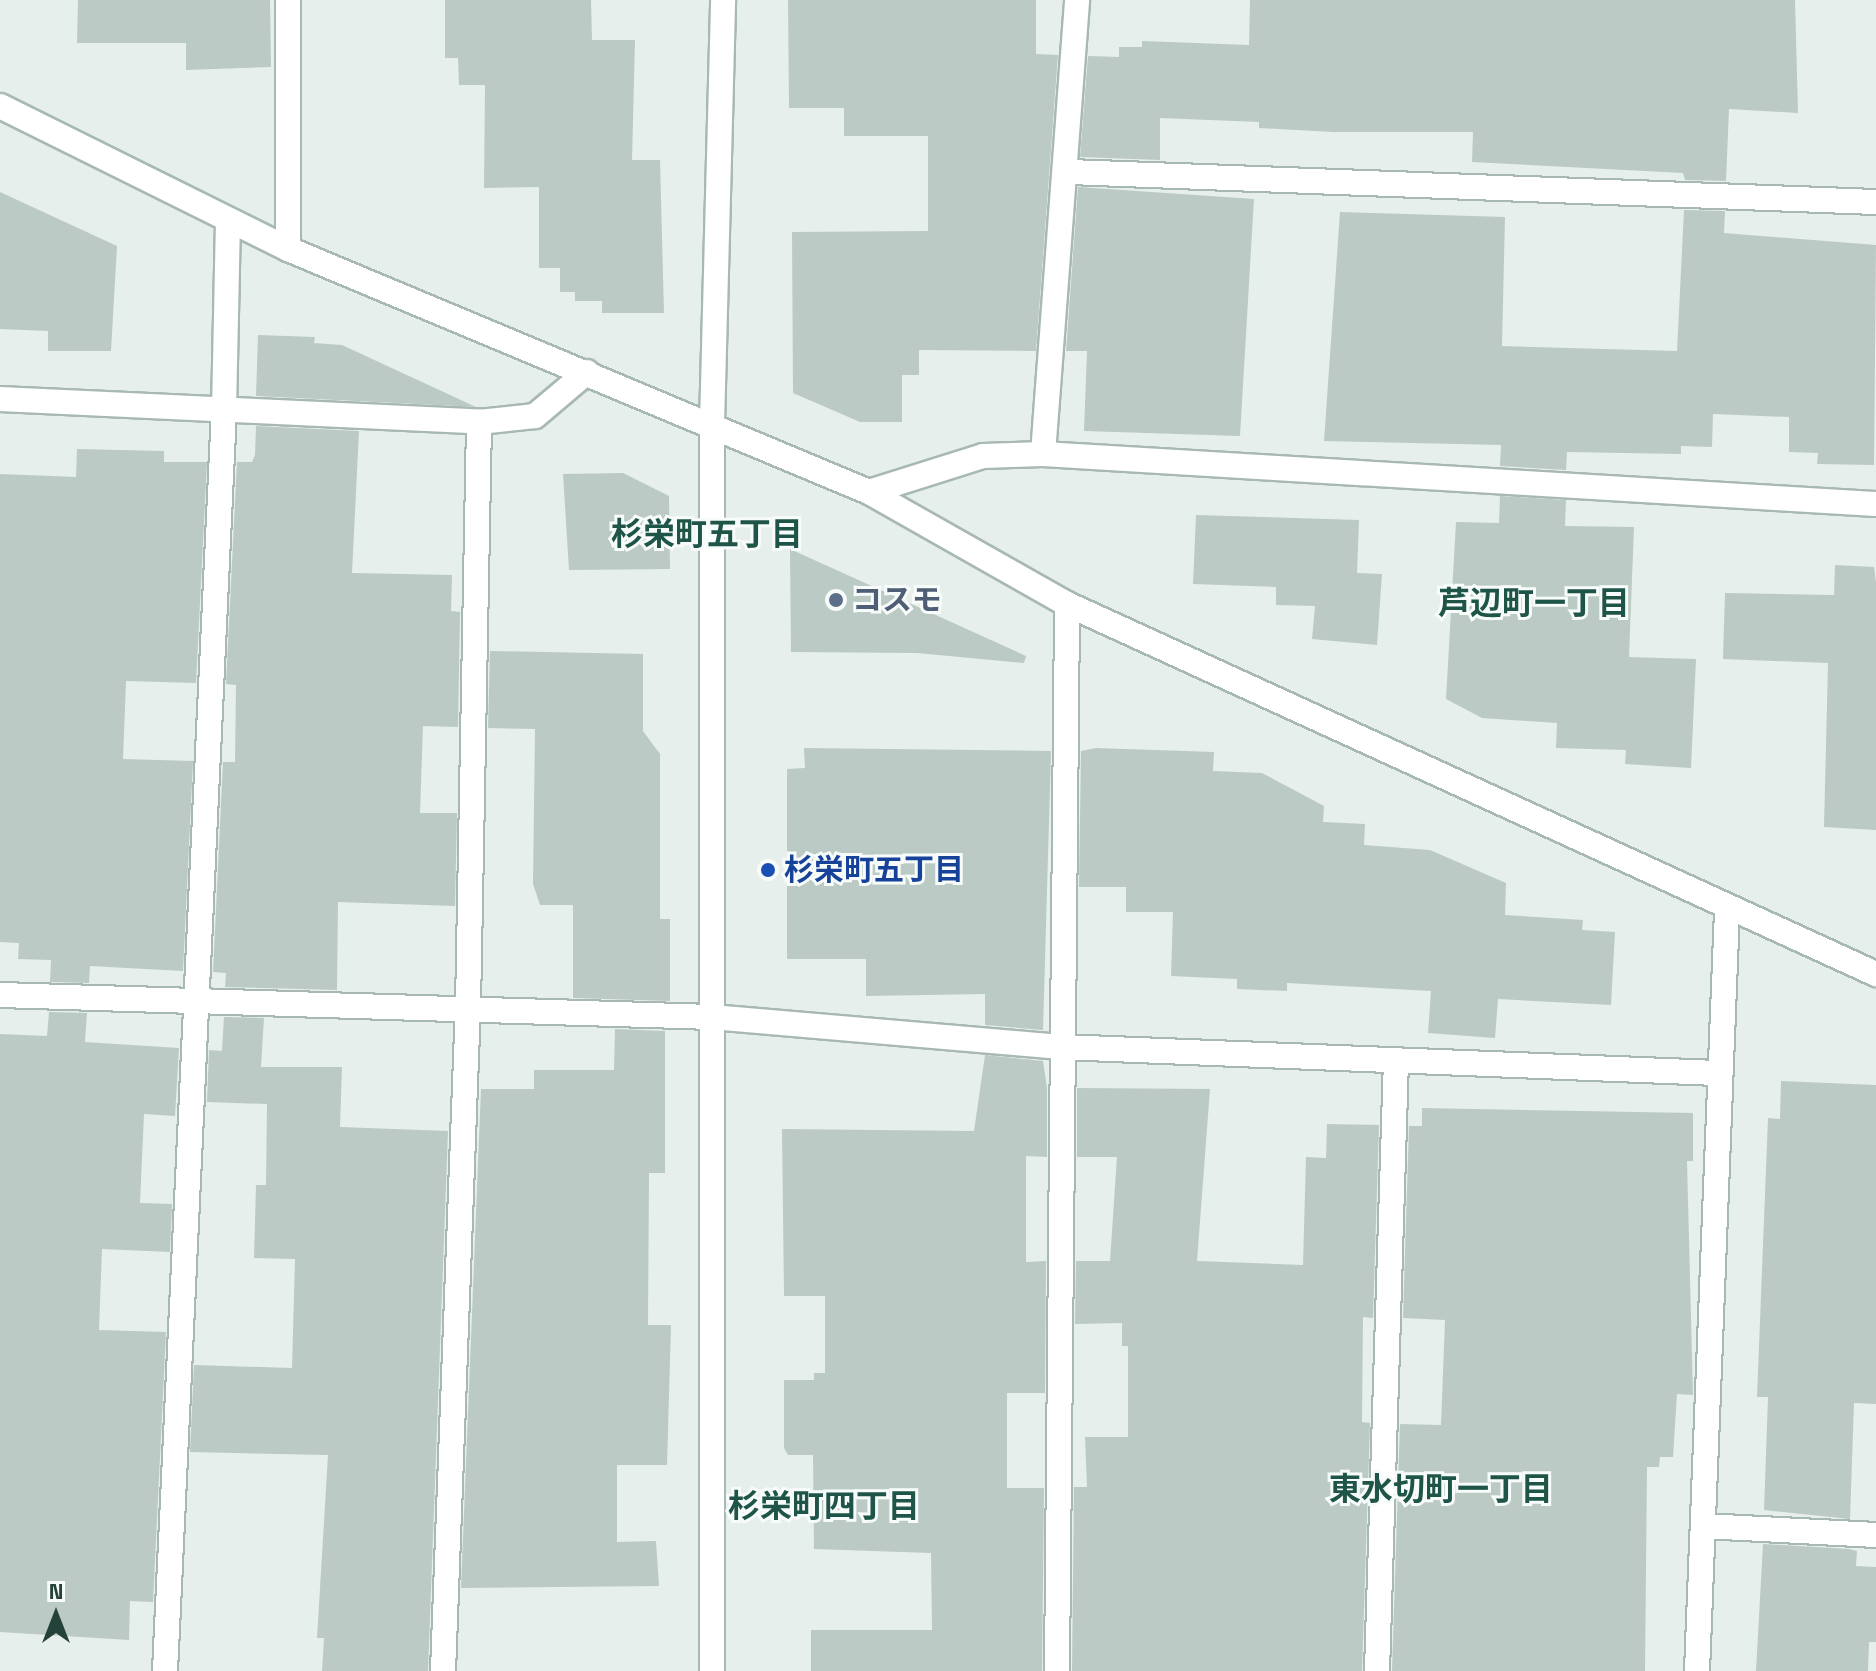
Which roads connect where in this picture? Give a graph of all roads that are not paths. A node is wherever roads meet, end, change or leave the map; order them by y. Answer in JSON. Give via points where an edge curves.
{"nodes":[{"id":1,"x":288,"y":0,"type":"edge"},
{"id":2,"x":723,"y":0,"type":"edge"},
{"id":3,"x":1077,"y":0,"type":"edge"},
{"id":4,"x":0,"y":106,"type":"edge"},
{"id":5,"x":1069,"y":172,"type":"junction"},
{"id":6,"x":1876,"y":202,"type":"edge"},
{"id":7,"x":228,"y":220,"type":"junction"},
{"id":8,"x":288,"y":249,"type":"junction"},
{"id":9,"x":587,"y":372,"type":"junction"},
{"id":10,"x":0,"y":399,"type":"edge"},
{"id":11,"x":224,"y":411,"type":"junction"},
{"id":12,"x":479,"y":422,"type":"junction"},
{"id":13,"x":712,"y":425,"type":"junction"},
{"id":14,"x":1043,"y":454,"type":"junction"},
{"id":15,"x":869,"y":492,"type":"junction"},
{"id":16,"x":1876,"y":504,"type":"edge"},
{"id":17,"x":1067,"y":604,"type":"junction"},
{"id":18,"x":1727,"y":911,"type":"junction"},
{"id":19,"x":1876,"y":974,"type":"edge"},
{"id":20,"x":0,"y":995,"type":"edge"},
{"id":21,"x":194,"y":999,"type":"junction"},
{"id":22,"x":468,"y":1006,"type":"junction"},
{"id":23,"x":712,"y":1017,"type":"junction"},
{"id":24,"x":1061,"y":1047,"type":"junction"},
{"id":25,"x":1396,"y":1060,"type":"junction"},
{"id":26,"x":1718,"y":1073,"type":"junction"},
{"id":27,"x":1704,"y":1526,"type":"junction"},
{"id":28,"x":1876,"y":1535,"type":"edge"},
{"id":29,"x":165,"y":1671,"type":"edge"},
{"id":30,"x":443,"y":1671,"type":"edge"},
{"id":31,"x":712,"y":1671,"type":"edge"},
{"id":32,"x":1057,"y":1671,"type":"edge"},
{"id":33,"x":1377,"y":1671,"type":"edge"},
{"id":34,"x":1697,"y":1671,"type":"edge"}],
"edges":[{"from":1,"to":8,"type":"street"},
{"from":2,"to":13,"type":"street"},
{"from":3,"to":5,"type":"street"},
{"from":4,"to":7,"type":"street"},
{"from":5,"to":6,"type":"street"},
{"from":5,"to":14,"type":"street"},
{"from":7,"to":8,"type":"street"},
{"from":7,"to":11,"type":"street"},
{"from":8,"to":9,"type":"street"},
{"from":9,"to":12,"type":"street","via":[[535,416]]},
{"from":9,"to":13,"type":"street"},
{"from":10,"to":11,"type":"street"},
{"from":11,"to":12,"type":"street"},
{"from":11,"to":21,"type":"street"},
{"from":12,"to":22,"type":"street"},
{"from":13,"to":15,"type":"street"},
{"from":13,"to":23,"type":"street"},
{"from":14,"to":15,"type":"street","via":[[983,456]]},
{"from":14,"to":16,"type":"street"},
{"from":15,"to":17,"type":"street"},
{"from":17,"to":18,"type":"street"},
{"from":17,"to":24,"type":"street"},
{"from":18,"to":19,"type":"street"},
{"from":18,"to":26,"type":"street"},
{"from":20,"to":21,"type":"street"},
{"from":21,"to":22,"type":"street"},
{"from":21,"to":29,"type":"street"},
{"from":22,"to":23,"type":"street"},
{"from":22,"to":30,"type":"street"},
{"from":23,"to":24,"type":"street"},
{"from":23,"to":31,"type":"street"},
{"from":24,"to":25,"type":"street"},
{"from":24,"to":32,"type":"street"},
{"from":25,"to":26,"type":"street"},
{"from":25,"to":33,"type":"street"},
{"from":26,"to":27,"type":"street"},
{"from":27,"to":28,"type":"street"},
{"from":27,"to":34,"type":"street"}]}
